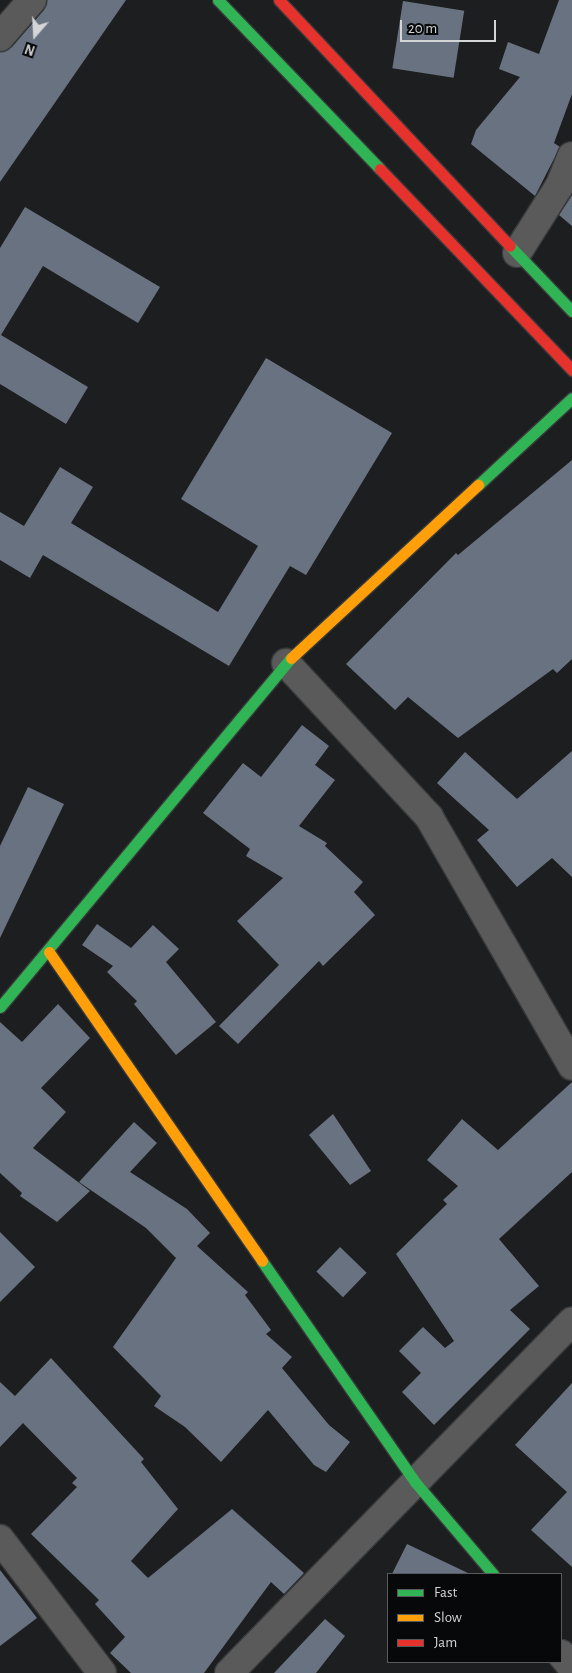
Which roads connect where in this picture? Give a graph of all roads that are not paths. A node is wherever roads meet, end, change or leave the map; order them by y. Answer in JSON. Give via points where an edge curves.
{"nodes":[{"id":1,"x":32,"y":0,"type":"edge"},
{"id":2,"x":218,"y":0,"type":"edge"},
{"id":3,"x":279,"y":0,"type":"edge"},
{"id":4,"x":0,"y":37,"type":"edge"},
{"id":5,"x":354,"y":118,"type":"dead end"},
{"id":6,"x":342,"y":130,"type":"junction"},
{"id":7,"x":572,"y":156,"type":"edge"},
{"id":8,"x":517,"y":253,"type":"junction"},
{"id":9,"x":572,"y":311,"type":"edge"},
{"id":10,"x":572,"y":370,"type":"edge"},
{"id":11,"x":572,"y":398,"type":"edge"},
{"id":12,"x":286,"y":663,"type":"junction"},
{"id":13,"x":49,"y":952,"type":"junction"},
{"id":14,"x":4,"y":995,"type":"edge"},
{"id":15,"x":572,"y":1066,"type":"edge"},
{"id":16,"x":572,"y":1320,"type":"edge"},
{"id":17,"x":415,"y":1482,"type":"junction"},
{"id":18,"x":0,"y":1539,"type":"edge"},
{"id":19,"x":492,"y":1573,"type":"edge"},
{"id":20,"x":562,"y":1655,"type":"edge"},
{"id":21,"x":572,"y":1667,"type":"edge"},
{"id":22,"x":102,"y":1673,"type":"edge"},
{"id":23,"x":229,"y":1673,"type":"edge"}],
"edges":[{"from":1,"to":4,"type":"street"},
{"from":2,"to":6,"type":"street"},
{"from":3,"to":8,"type":"street","via":[[370,103]]},
{"from":5,"to":6,"type":"street"},
{"from":6,"to":10,"type":"street"},
{"from":7,"to":8,"type":"street","via":[[560,185]]},
{"from":8,"to":9,"type":"street"},
{"from":11,"to":12,"type":"street"},
{"from":12,"to":13,"type":"street"},
{"from":12,"to":15,"type":"street","via":[[429,817]]},
{"from":13,"to":14,"type":"street"},
{"from":13,"to":17,"type":"street"},
{"from":16,"to":17,"type":"street"},
{"from":17,"to":19,"type":"street"},
{"from":17,"to":23,"type":"street"},
{"from":18,"to":22,"type":"street"},
{"from":20,"to":21,"type":"street"}]}
